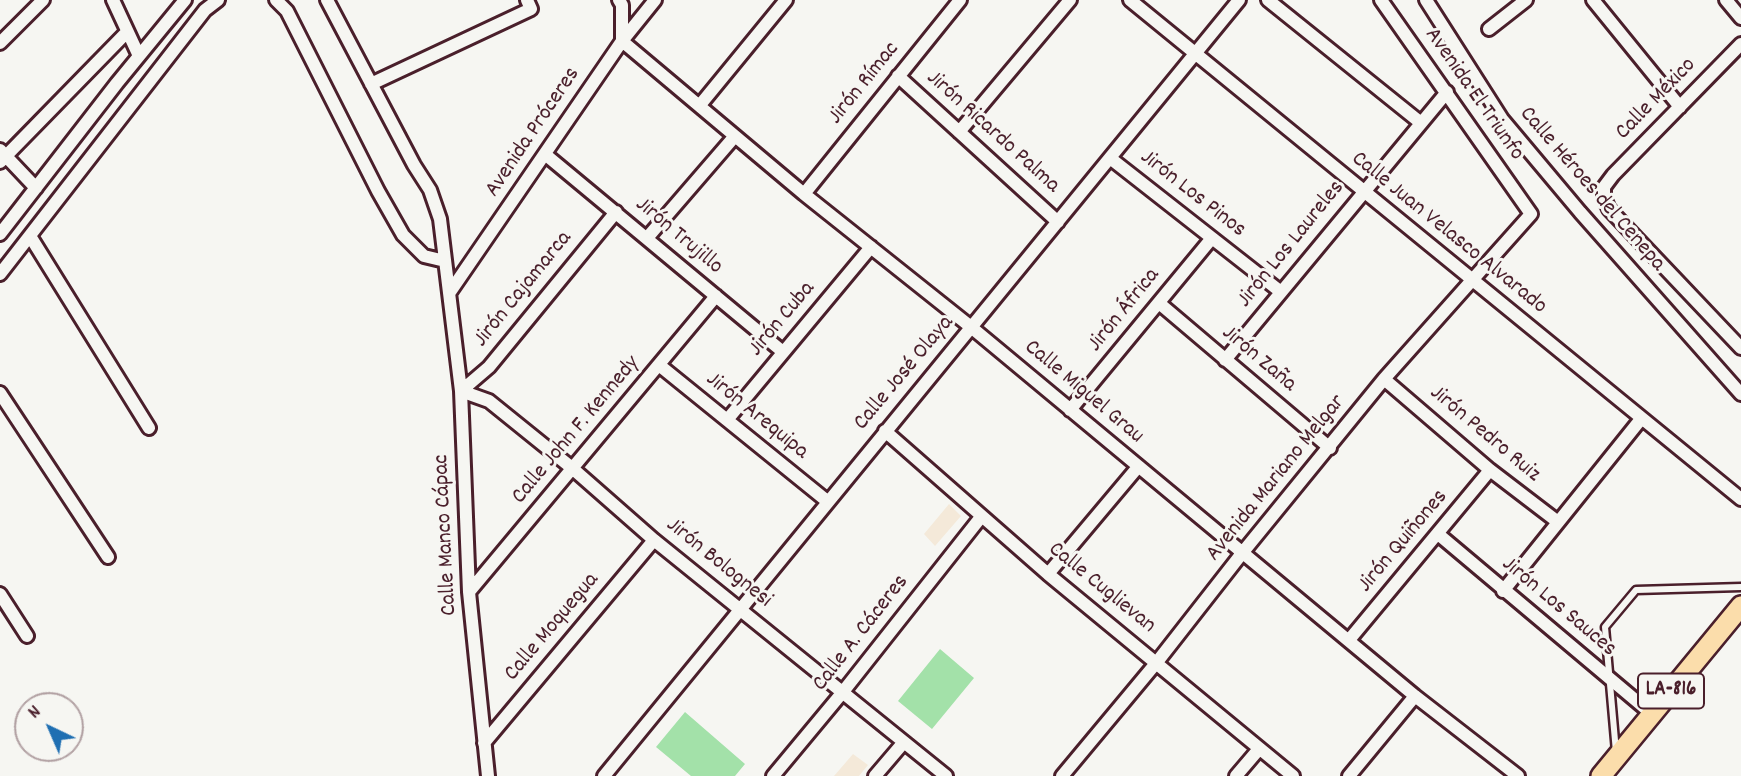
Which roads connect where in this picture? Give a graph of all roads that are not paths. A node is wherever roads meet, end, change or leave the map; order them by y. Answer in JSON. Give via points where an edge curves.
{"nodes":[{"id":1,"x":43,"y":0,"type":"edge"},
{"id":2,"x":113,"y":0,"type":"edge"},
{"id":3,"x":186,"y":0,"type":"edge"},
{"id":4,"x":218,"y":0,"type":"edge"},
{"id":5,"x":276,"y":0,"type":"edge"},
{"id":6,"x":527,"y":0,"type":"edge"},
{"id":7,"x":620,"y":0,"type":"edge"},
{"id":8,"x":655,"y":0,"type":"edge"},
{"id":9,"x":786,"y":0,"type":"edge"},
{"id":10,"x":960,"y":0,"type":"edge"},
{"id":11,"x":1070,"y":0,"type":"edge"},
{"id":12,"x":1130,"y":0,"type":"edge"},
{"id":13,"x":1239,"y":0,"type":"edge"},
{"id":14,"x":1269,"y":0,"type":"edge"},
{"id":15,"x":1381,"y":0,"type":"edge"},
{"id":16,"x":1426,"y":0,"type":"edge"},
{"id":17,"x":1527,"y":0,"type":"edge"},
{"id":18,"x":1593,"y":0,"type":"edge"},
{"id":19,"x":1726,"y":0,"type":"edge"},
{"id":20,"x":333,"y":2,"type":"edge"},
{"id":21,"x":1741,"y":18,"type":"edge"},
{"id":22,"x":1489,"y":29,"type":"dead end"},
{"id":23,"x":127,"y":32,"type":"junction"},
{"id":24,"x":2,"y":37,"type":"edge"},
{"id":25,"x":622,"y":41,"type":"junction"},
{"id":26,"x":1741,"y":44,"type":"edge"},
{"id":27,"x":1195,"y":54,"type":"junction"},
{"id":28,"x":139,"y":56,"type":"junction"},
{"id":29,"x":898,"y":76,"type":"junction"},
{"id":30,"x":371,"y":83,"type":"junction"},
{"id":31,"x":1447,"y":92,"type":"junction"},
{"id":32,"x":700,"y":105,"type":"junction"},
{"id":33,"x":1680,"y":107,"type":"junction"},
{"id":34,"x":1421,"y":123,"type":"junction"},
{"id":35,"x":959,"y":132,"type":"junction"},
{"id":36,"x":734,"y":136,"type":"junction"},
{"id":37,"x":546,"y":155,"type":"junction"},
{"id":38,"x":2,"y":156,"type":"edge"},
{"id":39,"x":1110,"y":158,"type":"junction"},
{"id":40,"x":36,"y":188,"type":"junction"},
{"id":41,"x":1363,"y":191,"type":"junction"},
{"id":42,"x":804,"y":194,"type":"junction"},
{"id":43,"x":616,"y":212,"type":"junction"},
{"id":44,"x":1531,"y":214,"type":"joint"},
{"id":45,"x":1058,"y":222,"type":"junction"},
{"id":46,"x":0,"y":234,"type":"edge"},
{"id":47,"x":30,"y":236,"type":"junction"},
{"id":48,"x":647,"y":238,"type":"junction"},
{"id":49,"x":1212,"y":238,"type":"junction"},
{"id":50,"x":871,"y":247,"type":"junction"},
{"id":51,"x":445,"y":261,"type":"junction"},
{"id":52,"x":0,"y":274,"type":"edge"},
{"id":53,"x":1471,"y":280,"type":"junction"},
{"id":54,"x":450,"y":292,"type":"junction"},
{"id":55,"x":1281,"y":292,"type":"junction"},
{"id":56,"x":716,"y":296,"type":"junction"},
{"id":57,"x":1159,"y":303,"type":"junction"},
{"id":58,"x":971,"y":327,"type":"junction"},
{"id":59,"x":1741,"y":348,"type":"edge"},
{"id":60,"x":783,"y":352,"type":"junction"},
{"id":61,"x":1225,"y":360,"type":"junction"},
{"id":62,"x":659,"y":365,"type":"junction"},
{"id":63,"x":1384,"y":379,"type":"junction"},
{"id":64,"x":461,"y":391,"type":"junction"},
{"id":65,"x":0,"y":393,"type":"edge"},
{"id":66,"x":1741,"y":394,"type":"edge"},
{"id":67,"x":1070,"y":410,"type":"junction"},
{"id":68,"x":1641,"y":419,"type":"junction"},
{"id":69,"x":727,"y":420,"type":"junction"},
{"id":70,"x":149,"y":428,"type":"dead end"},
{"id":71,"x":886,"y":431,"type":"junction"},
{"id":72,"x":1330,"y":448,"type":"junction"},
{"id":73,"x":1138,"y":467,"type":"junction"},
{"id":74,"x":572,"y":468,"type":"junction"},
{"id":75,"x":1490,"y":470,"type":"junction"},
{"id":76,"x":1741,"y":499,"type":"edge"},
{"id":77,"x":827,"y":501,"type":"junction"},
{"id":78,"x":981,"y":517,"type":"junction"},
{"id":79,"x":1558,"y":522,"type":"junction"},
{"id":80,"x":1438,"y":534,"type":"junction"},
{"id":81,"x":654,"y":540,"type":"junction"},
{"id":82,"x":1243,"y":552,"type":"junction"},
{"id":83,"x":108,"y":557,"type":"dead end"},
{"id":84,"x":1048,"y":574,"type":"junction"},
{"id":85,"x":1741,"y":587,"type":"edge"},
{"id":86,"x":1503,"y":591,"type":"junction"},
{"id":87,"x":469,"y":592,"type":"junction"},
{"id":88,"x":0,"y":594,"type":"edge"},
{"id":89,"x":1741,"y":606,"type":"edge"},
{"id":90,"x":741,"y":609,"type":"junction"},
{"id":91,"x":27,"y":636,"type":"dead end"},
{"id":92,"x":1349,"y":640,"type":"junction"},
{"id":93,"x":1157,"y":662,"type":"junction"},
{"id":94,"x":1610,"y":679,"type":"junction"},
{"id":95,"x":842,"y":694,"type":"junction"},
{"id":96,"x":1415,"y":696,"type":"junction"},
{"id":97,"x":1652,"y":714,"type":"junction"},
{"id":98,"x":904,"y":742,"type":"junction"},
{"id":99,"x":484,"y":743,"type":"junction"},
{"id":100,"x":1259,"y":749,"type":"junction"},
{"id":101,"x":1616,"y":757,"type":"junction"},
{"id":102,"x":488,"y":776,"type":"edge"},
{"id":103,"x":604,"y":776,"type":"edge"},
{"id":104,"x":773,"y":776,"type":"edge"},
{"id":105,"x":876,"y":776,"type":"edge"},
{"id":106,"x":946,"y":776,"type":"edge"},
{"id":107,"x":1062,"y":776,"type":"edge"},
{"id":108,"x":1236,"y":776,"type":"edge"},
{"id":109,"x":1293,"y":776,"type":"edge"},
{"id":110,"x":1349,"y":776,"type":"edge"},
{"id":111,"x":1518,"y":776,"type":"edge"},
{"id":112,"x":1601,"y":776,"type":"edge"}],
"edges":[{"from":1,"to":24,"type":"street"},
{"from":2,"to":23,"type":"street"},
{"from":3,"to":28,"type":"street"},
{"from":4,"to":47,"type":"street","via":[[205,10]]},
{"from":5,"to":51,"type":"street","via":[[287,11],[403,235],[424,256]]},
{"from":6,"to":30,"type":"street","via":[[531,9]]},
{"from":7,"to":25,"type":"street"},
{"from":8,"to":25,"type":"street","name":"Avenida Próceres"},
{"from":9,"to":32,"type":"street"},
{"from":10,"to":29,"type":"street","name":"Jirón Rímac"},
{"from":11,"to":35,"type":"street"},
{"from":12,"to":27,"type":"street","name":"Calle Juan Velasco Alvarado"},
{"from":13,"to":27,"type":"street","name":"Calle José Olaya"},
{"from":14,"to":34,"type":"street"},
{"from":15,"to":31,"type":"street","name":"Avenida El Triunfo"},
{"from":16,"to":66,"type":"street","name":"Calle Héroes del Cenepa","via":[[1502,119]]},
{"from":17,"to":22,"type":"street"},
{"from":18,"to":33,"type":"street"},
{"from":19,"to":21,"type":"street"},
{"from":20,"to":30,"type":"street","name":"Calle Manco Cápac"},
{"from":23,"to":28,"type":"street"},
{"from":23,"to":38,"type":"street"},
{"from":25,"to":32,"type":"street","name":"Calle Miguel Grau"},
{"from":25,"to":37,"type":"street","name":"Avenida Próceres"},
{"from":26,"to":33,"type":"street","name":"Calle México"},
{"from":27,"to":39,"type":"street","name":"Calle José Olaya"},
{"from":27,"to":41,"type":"street","name":"Calle Juan Velasco Alvarado"},
{"from":28,"to":40,"type":"street"},
{"from":29,"to":35,"type":"street","name":"Jirón Ricardo Palma"},
{"from":29,"to":42,"type":"street","name":"Jirón Rímac"},
{"from":30,"to":51,"type":"street","name":"Calle Manco Cápac","via":[[433,197]]},
{"from":31,"to":34,"type":"street","name":"Jirón Los Laureles"},
{"from":31,"to":44,"type":"street","name":"Avenida El Triunfo"},
{"from":32,"to":36,"type":"street","name":"Calle Miguel Grau"},
{"from":33,"to":59,"type":"street","name":"Calle México","via":[[1613,175],[1604,187],[1604,198],[1609,209]]},
{"from":34,"to":41,"type":"street","name":"Jirón Los Laureles"},
{"from":35,"to":45,"type":"street","name":"Jirón Ricardo Palma"},
{"from":36,"to":42,"type":"street","name":"Calle Miguel Grau"},
{"from":36,"to":48,"type":"street"},
{"from":37,"to":43,"type":"street","name":"Jirón Trujillo"},
{"from":37,"to":54,"type":"street","name":"Avenida Próceres"},
{"from":38,"to":40,"type":"street"},
{"from":39,"to":45,"type":"street","name":"Calle José Olaya"},
{"from":39,"to":49,"type":"street","name":"Jirón Los Pinos"},
{"from":40,"to":46,"type":"street"},
{"from":41,"to":53,"type":"street","name":"Calle Juan Velasco Alvarado"},
{"from":41,"to":55,"type":"street","name":"Jirón Los Laureles"},
{"from":42,"to":50,"type":"street","name":"Calle Miguel Grau"},
{"from":43,"to":48,"type":"street","name":"Jirón Trujillo"},
{"from":43,"to":64,"type":"street","name":"Jirón Cajamarca","via":[[489,367]]},
{"from":44,"to":53,"type":"street","name":"Avenida Mariano Melgar"},
{"from":45,"to":58,"type":"street","name":"Calle José Olaya"},
{"from":47,"to":52,"type":"street"},
{"from":47,"to":70,"type":"street"},
{"from":48,"to":56,"type":"street","name":"Jirón Trujillo"},
{"from":49,"to":55,"type":"street","name":"Jirón Los Pinos"},
{"from":49,"to":57,"type":"street","name":"Jirón África"},
{"from":50,"to":58,"type":"street","name":"Calle Miguel Grau"},
{"from":50,"to":60,"type":"street","name":"Jirón Cuba"},
{"from":51,"to":54,"type":"street","name":"Calle Manco Cápac"},
{"from":53,"to":63,"type":"street","name":"Avenida Mariano Melgar"},
{"from":53,"to":68,"type":"street","name":"Calle Juan Velasco Alvarado"},
{"from":54,"to":64,"type":"street","name":"Calle Manco Cápac"},
{"from":55,"to":61,"type":"street","name":"Jirón Los Laureles"},
{"from":56,"to":60,"type":"street","name":"Jirón Trujillo"},
{"from":56,"to":62,"type":"street","name":"Calle John F. Kennedy"},
{"from":57,"to":61,"type":"street","name":"Jirón Zaña"},
{"from":57,"to":67,"type":"street","name":"Jirón África"},
{"from":58,"to":67,"type":"street","name":"Calle Miguel Grau"},
{"from":58,"to":71,"type":"street","name":"Calle José Olaya"},
{"from":60,"to":69,"type":"street","name":"Jirón Cuba"},
{"from":61,"to":72,"type":"street","name":"Jirón Zaña"},
{"from":62,"to":69,"type":"street","name":"Jirón Arequipa"},
{"from":62,"to":74,"type":"street","name":"Calle John F. Kennedy"},
{"from":63,"to":72,"type":"street","name":"Avenida Mariano Melgar"},
{"from":63,"to":75,"type":"street","name":"Jirón Pedro Ruiz"},
{"from":64,"to":74,"type":"street","name":"Jirón Bolognesi","via":[[489,401]]},
{"from":64,"to":87,"type":"street","name":"Calle Manco Cápac"},
{"from":65,"to":83,"type":"street"},
{"from":67,"to":73,"type":"street","name":"Calle Miguel Grau"},
{"from":68,"to":76,"type":"street","name":"Calle Juan Velasco Alvarado"},
{"from":68,"to":79,"type":"street"},
{"from":69,"to":77,"type":"street","name":"Jirón Arequipa"},
{"from":71,"to":77,"type":"street","name":"Calle José Olaya"},
{"from":71,"to":78,"type":"street","name":"Calle Cuglievan"},
{"from":72,"to":82,"type":"street","name":"Avenida Mariano Melgar"},
{"from":73,"to":82,"type":"street","name":"Calle Miguel Grau"},
{"from":73,"to":84,"type":"street"},
{"from":74,"to":81,"type":"street","name":"Jirón Bolognesi"},
{"from":74,"to":87,"type":"street","name":"Calle John F. Kennedy"},
{"from":75,"to":79,"type":"street","name":"Jirón Pedro Ruiz"},
{"from":75,"to":80,"type":"street","name":"Jirón Quiñones"},
{"from":77,"to":90,"type":"street","name":"Calle José Olaya"},
{"from":78,"to":84,"type":"street","name":"Calle Cuglievan"},
{"from":78,"to":95,"type":"street","name":"Calle A. Cáceres"},
{"from":79,"to":86,"type":"street"},
{"from":80,"to":86,"type":"street","name":"Jirón Los Sauces"},
{"from":80,"to":92,"type":"street","name":"Jirón Quiñones"},
{"from":81,"to":90,"type":"street","name":"Jirón Bolognesi"},
{"from":81,"to":99,"type":"street","name":"Calle Moquegua"},
{"from":82,"to":92,"type":"street","name":"Calle Miguel Grau"},
{"from":82,"to":93,"type":"street","name":"Avenida Mariano Melgar"},
{"from":84,"to":93,"type":"street","name":"Calle Cuglievan"},
{"from":85,"to":94,"type":"lane","via":[[1636,590],[1605,627]]},
{"from":86,"to":94,"type":"street","name":"Jirón Los Sauces"},
{"from":87,"to":99,"type":"street","name":"Calle Manco Cápac"},
{"from":88,"to":91,"type":"street"},
{"from":89,"to":97,"type":"highway","number":"LA-816"},
{"from":90,"to":95,"type":"street","name":"Jirón Bolognesi"},
{"from":90,"to":103,"type":"street","name":"Calle José Olaya"},
{"from":92,"to":96,"type":"street","name":"Calle Miguel Grau"},
{"from":93,"to":100,"type":"street","name":"Calle Cuglievan"},
{"from":93,"to":107,"type":"street","name":"Avenida Mariano Melgar"},
{"from":94,"to":97,"type":"street","name":"Jirón Los Sauces"},
{"from":94,"to":101,"type":"lane"},
{"from":95,"to":98,"type":"street","name":"Jirón Bolognesi"},
{"from":95,"to":104,"type":"street","name":"Calle A. Cáceres"},
{"from":96,"to":110,"type":"street"},
{"from":96,"to":111,"type":"street","name":"Calle Miguel Grau"},
{"from":97,"to":101,"type":"highway","number":"LA-816"},
{"from":98,"to":105,"type":"street"},
{"from":98,"to":106,"type":"street","name":"Jirón Bolognesi"},
{"from":99,"to":102,"type":"street","name":"Calle Manco Cápac"},
{"from":100,"to":108,"type":"street"},
{"from":100,"to":109,"type":"street","name":"Calle Cuglievan"},
{"from":101,"to":112,"type":"highway","number":"LA-816"}]}
